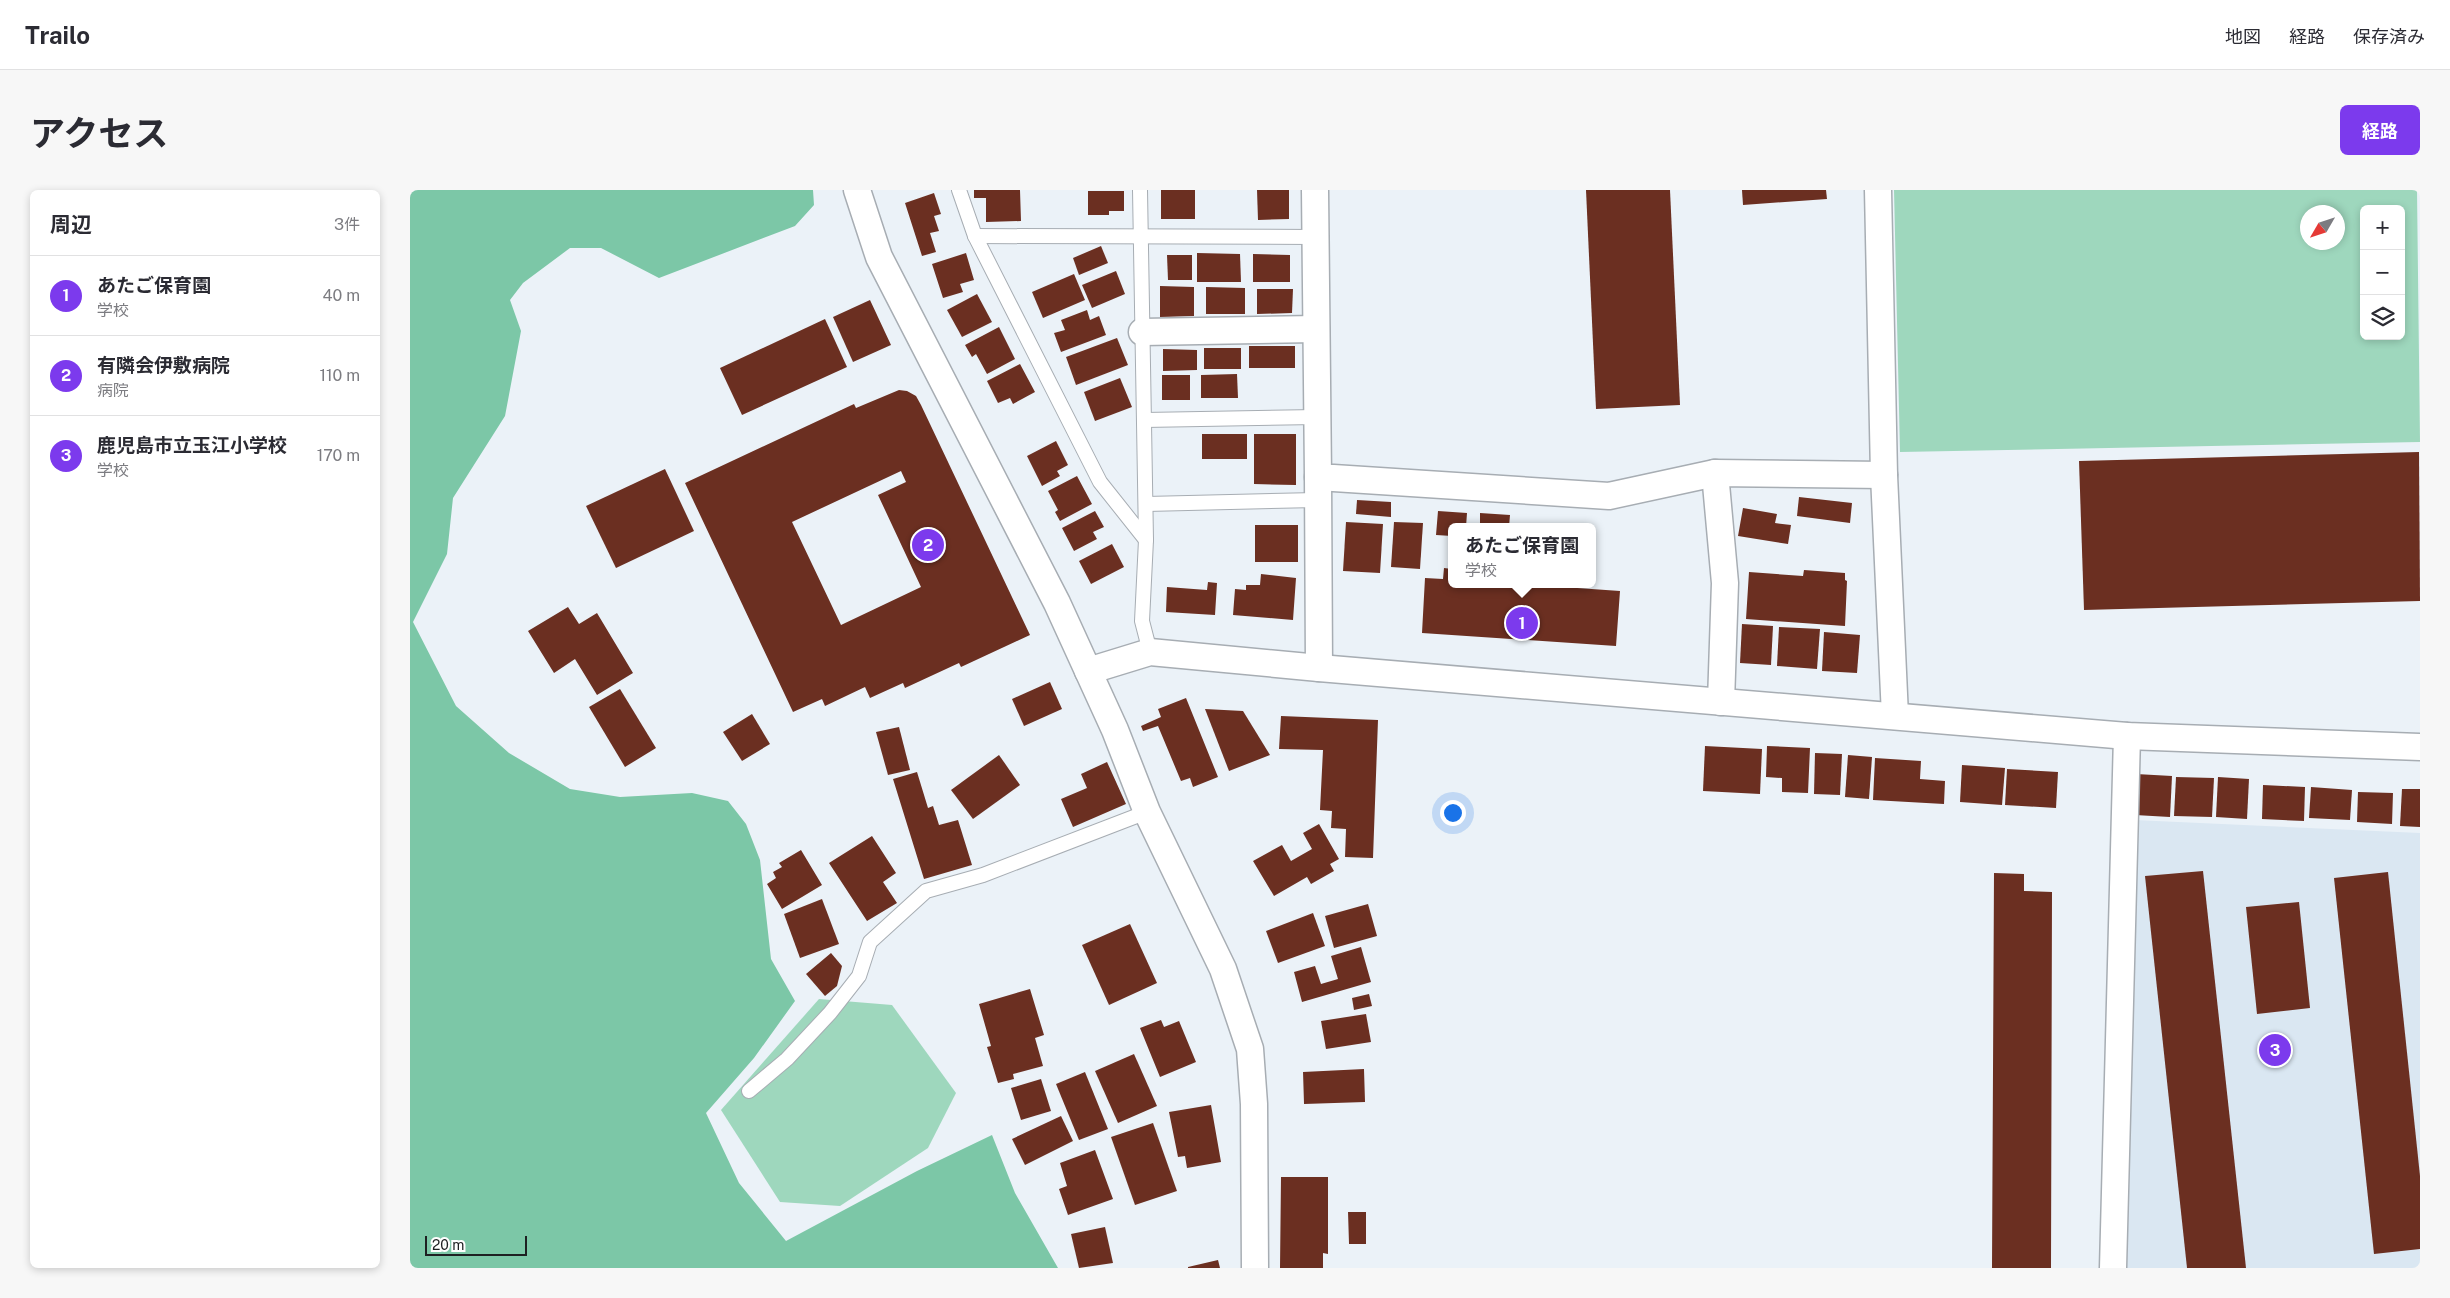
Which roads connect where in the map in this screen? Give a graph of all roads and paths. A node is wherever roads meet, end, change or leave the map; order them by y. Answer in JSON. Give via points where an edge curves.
{"nodes":[{"id":1,"x":857,"y":190,"type":"edge"},
{"id":2,"x":959,"y":190,"type":"edge"},
{"id":3,"x":1140,"y":190,"type":"edge"},
{"id":4,"x":1315,"y":190,"type":"edge"},
{"id":5,"x":1878,"y":190,"type":"edge"},
{"id":6,"x":974,"y":236,"type":"junction"},
{"id":7,"x":1141,"y":237,"type":"junction"},
{"id":8,"x":1315,"y":237,"type":"junction"},
{"id":9,"x":1316,"y":329,"type":"junction"},
{"id":10,"x":1142,"y":332,"type":"junction"},
{"id":11,"x":1317,"y":417,"type":"junction"},
{"id":12,"x":1144,"y":420,"type":"junction"},
{"id":13,"x":1715,"y":472,"type":"junction"},
{"id":14,"x":1884,"y":475,"type":"junction"},
{"id":15,"x":1318,"y":488,"type":"junction"},
{"id":16,"x":1146,"y":504,"type":"junction"},
{"id":17,"x":1146,"y":540,"type":"junction"},
{"id":18,"x":1150,"y":652,"type":"junction"},
{"id":19,"x":1319,"y":668,"type":"junction"},
{"id":20,"x":1088,"y":671,"type":"junction"},
{"id":21,"x":1721,"y":702,"type":"junction"},
{"id":22,"x":1895,"y":716,"type":"junction"},
{"id":23,"x":2127,"y":736,"type":"junction"},
{"id":24,"x":2420,"y":747,"type":"edge"},
{"id":25,"x":1147,"y":812,"type":"junction"},
{"id":26,"x":749,"y":1091,"type":"dead end"},
{"id":27,"x":1255,"y":1268,"type":"edge"},
{"id":28,"x":2113,"y":1268,"type":"edge"}],
"edges":[{"from":1,"to":20,"type":"street","via":[[879,257],[1057,603]]},
{"from":2,"to":6,"type":"lane"},
{"from":3,"to":7,"type":"lane"},
{"from":4,"to":8,"type":"street"},
{"from":5,"to":14,"type":"street"},
{"from":6,"to":7,"type":"lane"},
{"from":6,"to":17,"type":"lane","via":[[1100,482]]},
{"from":7,"to":8,"type":"lane"},
{"from":7,"to":10,"type":"lane"},
{"from":8,"to":9,"type":"street"},
{"from":9,"to":10,"type":"street"},
{"from":9,"to":11,"type":"street"},
{"from":10,"to":12,"type":"lane"},
{"from":11,"to":12,"type":"lane"},
{"from":11,"to":15,"type":"street"},
{"from":12,"to":16,"type":"lane"},
{"from":13,"to":14,"type":"street"},
{"from":13,"to":15,"type":"street","via":[[1609,496]]},
{"from":13,"to":21,"type":"street","via":[[1725,583]]},
{"from":14,"to":22,"type":"street"},
{"from":15,"to":16,"type":"lane"},
{"from":15,"to":19,"type":"street"},
{"from":16,"to":17,"type":"lane"},
{"from":17,"to":18,"type":"lane","via":[[1142,621]]},
{"from":18,"to":19,"type":"street"},
{"from":18,"to":20,"type":"street"},
{"from":19,"to":21,"type":"street"},
{"from":20,"to":25,"type":"street"},
{"from":21,"to":22,"type":"street"},
{"from":22,"to":23,"type":"street"},
{"from":23,"to":24,"type":"street"},
{"from":23,"to":28,"type":"street"},
{"from":25,"to":26,"type":"lane","via":[[982,875],[926,891],[870,942],[859,976],[830,1013],[787,1059]]},
{"from":25,"to":27,"type":"street","via":[[1223,969],[1250,1049],[1254,1104]]}]}
